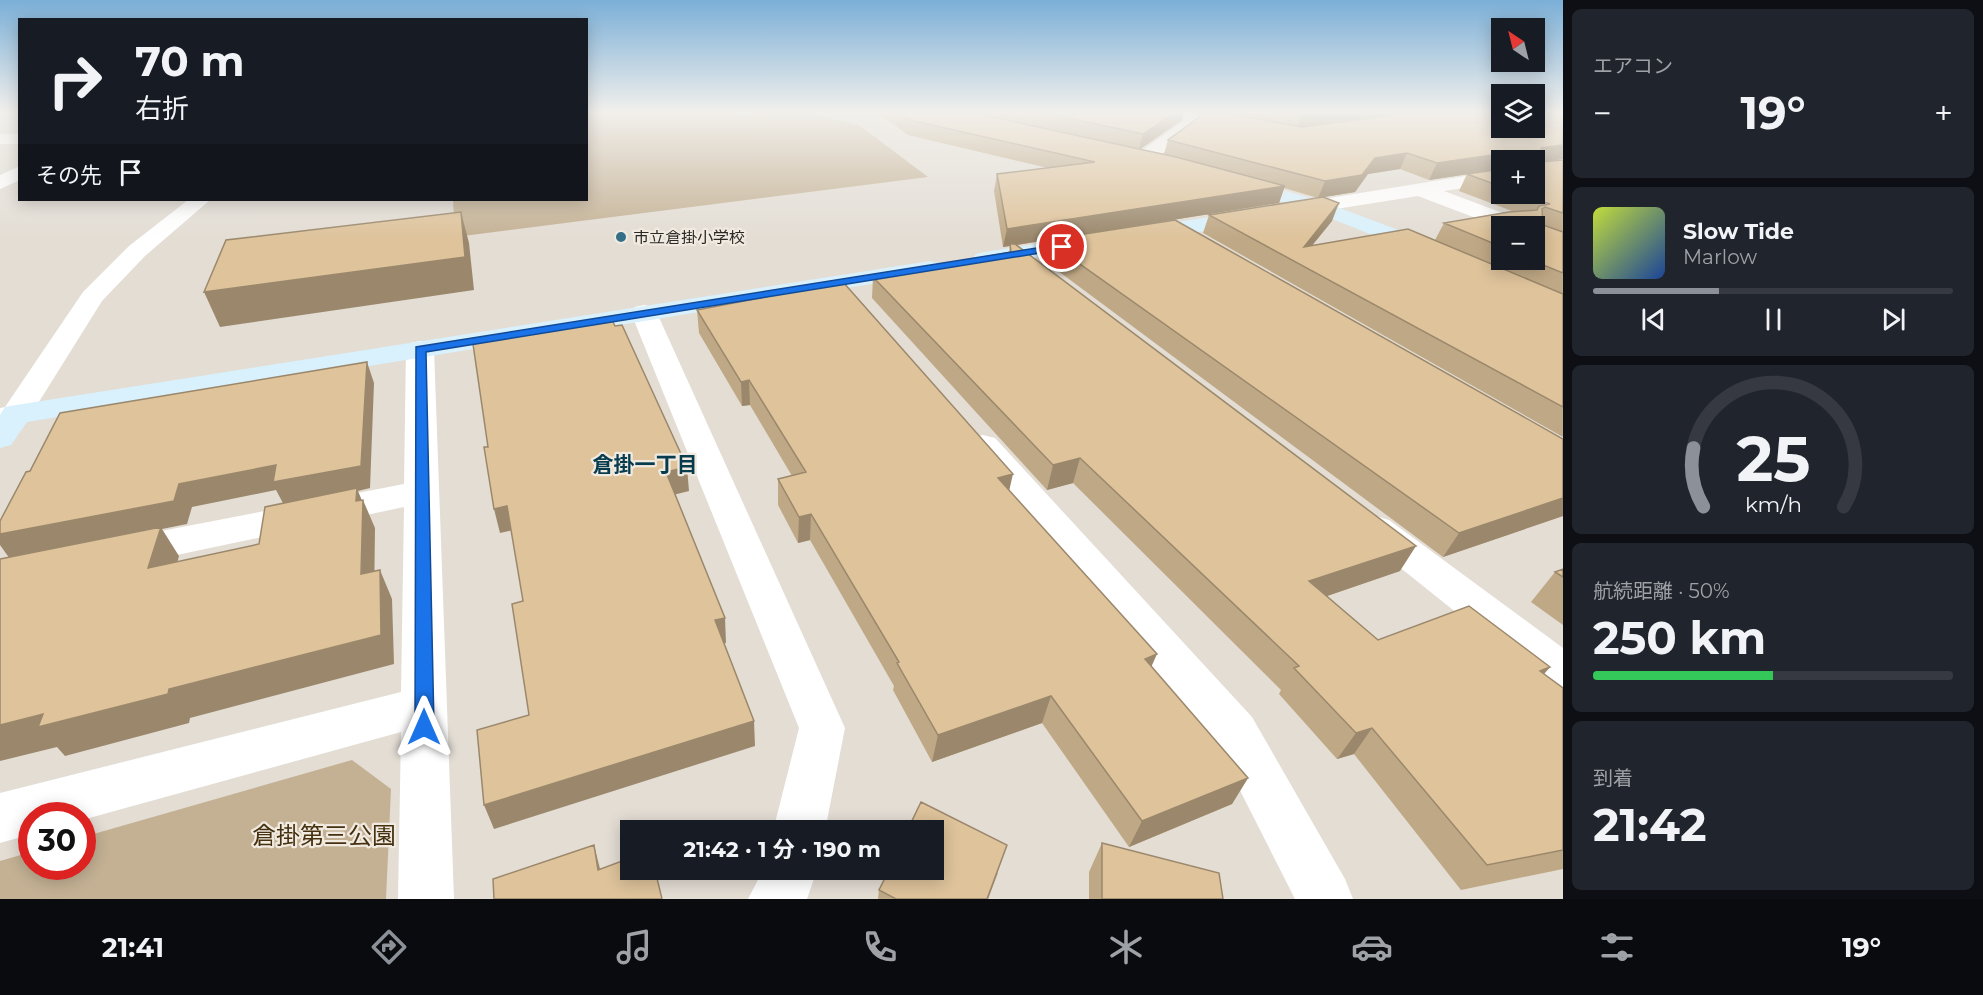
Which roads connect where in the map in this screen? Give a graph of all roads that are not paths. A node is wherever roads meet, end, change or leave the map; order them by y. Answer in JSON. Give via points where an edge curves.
{"nodes":[{"id":1,"x":1124,"y":155,"type":"edge"},
{"id":2,"x":1149,"y":155,"type":"edge"},
{"id":3,"x":1143,"y":159,"type":"junction"},
{"id":4,"x":1163,"y":164,"type":"edge"},
{"id":5,"x":18,"y":173,"type":"edge"},
{"id":6,"x":1215,"y":177,"type":"edge"},
{"id":7,"x":1491,"y":178,"type":"edge"},
{"id":8,"x":0,"y":183,"type":"edge"},
{"id":9,"x":1421,"y":189,"type":"junction"},
{"id":10,"x":199,"y":201,"type":"edge"},
{"id":11,"x":1317,"y":206,"type":"junction"},
{"id":12,"x":1491,"y":216,"type":"edge"},
{"id":13,"x":1175,"y":229,"type":"junction"},
{"id":14,"x":1206,"y":246,"type":"edge"},
{"id":15,"x":1017,"y":254,"type":"junction"},
{"id":16,"x":1448,"y":258,"type":"edge"},
{"id":17,"x":1054,"y":283,"type":"edge"},
{"id":18,"x":644,"y":314,"type":"junction"},
{"id":19,"x":420,"y":349,"type":"junction"},
{"id":20,"x":958,"y":417,"type":"edge"},
{"id":21,"x":5,"y":423,"type":"edge"},
{"id":22,"x":422,"y":492,"type":"junction"},
{"id":23,"x":1356,"y":513,"type":"edge"},
{"id":24,"x":94,"y":558,"type":"edge"},
{"id":25,"x":1563,"y":672,"type":"edge"},
{"id":26,"x":424,"y":706,"type":"junction"},
{"id":27,"x":0,"y":818,"type":"edge"},
{"id":28,"x":801,"y":820,"type":"edge"},
{"id":29,"x":788,"y":880,"type":"edge"},
{"id":30,"x":426,"y":899,"type":"edge"},
{"id":31,"x":776,"y":899,"type":"edge"},
{"id":32,"x":1325,"y":899,"type":"edge"}],
"edges":[{"from":1,"to":3,"type":"street"},
{"from":2,"to":3,"type":"street"},
{"from":3,"to":4,"type":"street"},
{"from":5,"to":8,"type":"street"},
{"from":6,"to":11,"type":"street"},
{"from":7,"to":9,"type":"street"},
{"from":9,"to":11,"type":"street"},
{"from":9,"to":12,"type":"street"},
{"from":10,"to":21,"type":"street","via":[[137,251],[92,297]]},
{"from":11,"to":13,"type":"street"},
{"from":11,"to":16,"type":"street","via":[[1406,238]]},
{"from":13,"to":14,"type":"street"},
{"from":13,"to":15,"type":"street"},
{"from":15,"to":17,"type":"street"},
{"from":15,"to":18,"type":"street","via":[[852,296]]},
{"from":18,"to":19,"type":"street"},
{"from":18,"to":28,"type":"street","via":[[822,728]]},
{"from":19,"to":21,"type":"street"},
{"from":19,"to":22,"type":"street"},
{"from":20,"to":32,"type":"street","via":[[1235,732]]},
{"from":22,"to":24,"type":"street"},
{"from":22,"to":26,"type":"street"},
{"from":23,"to":25,"type":"street"},
{"from":26,"to":27,"type":"street"},
{"from":26,"to":30,"type":"street"},
{"from":29,"to":31,"type":"street"}]}
